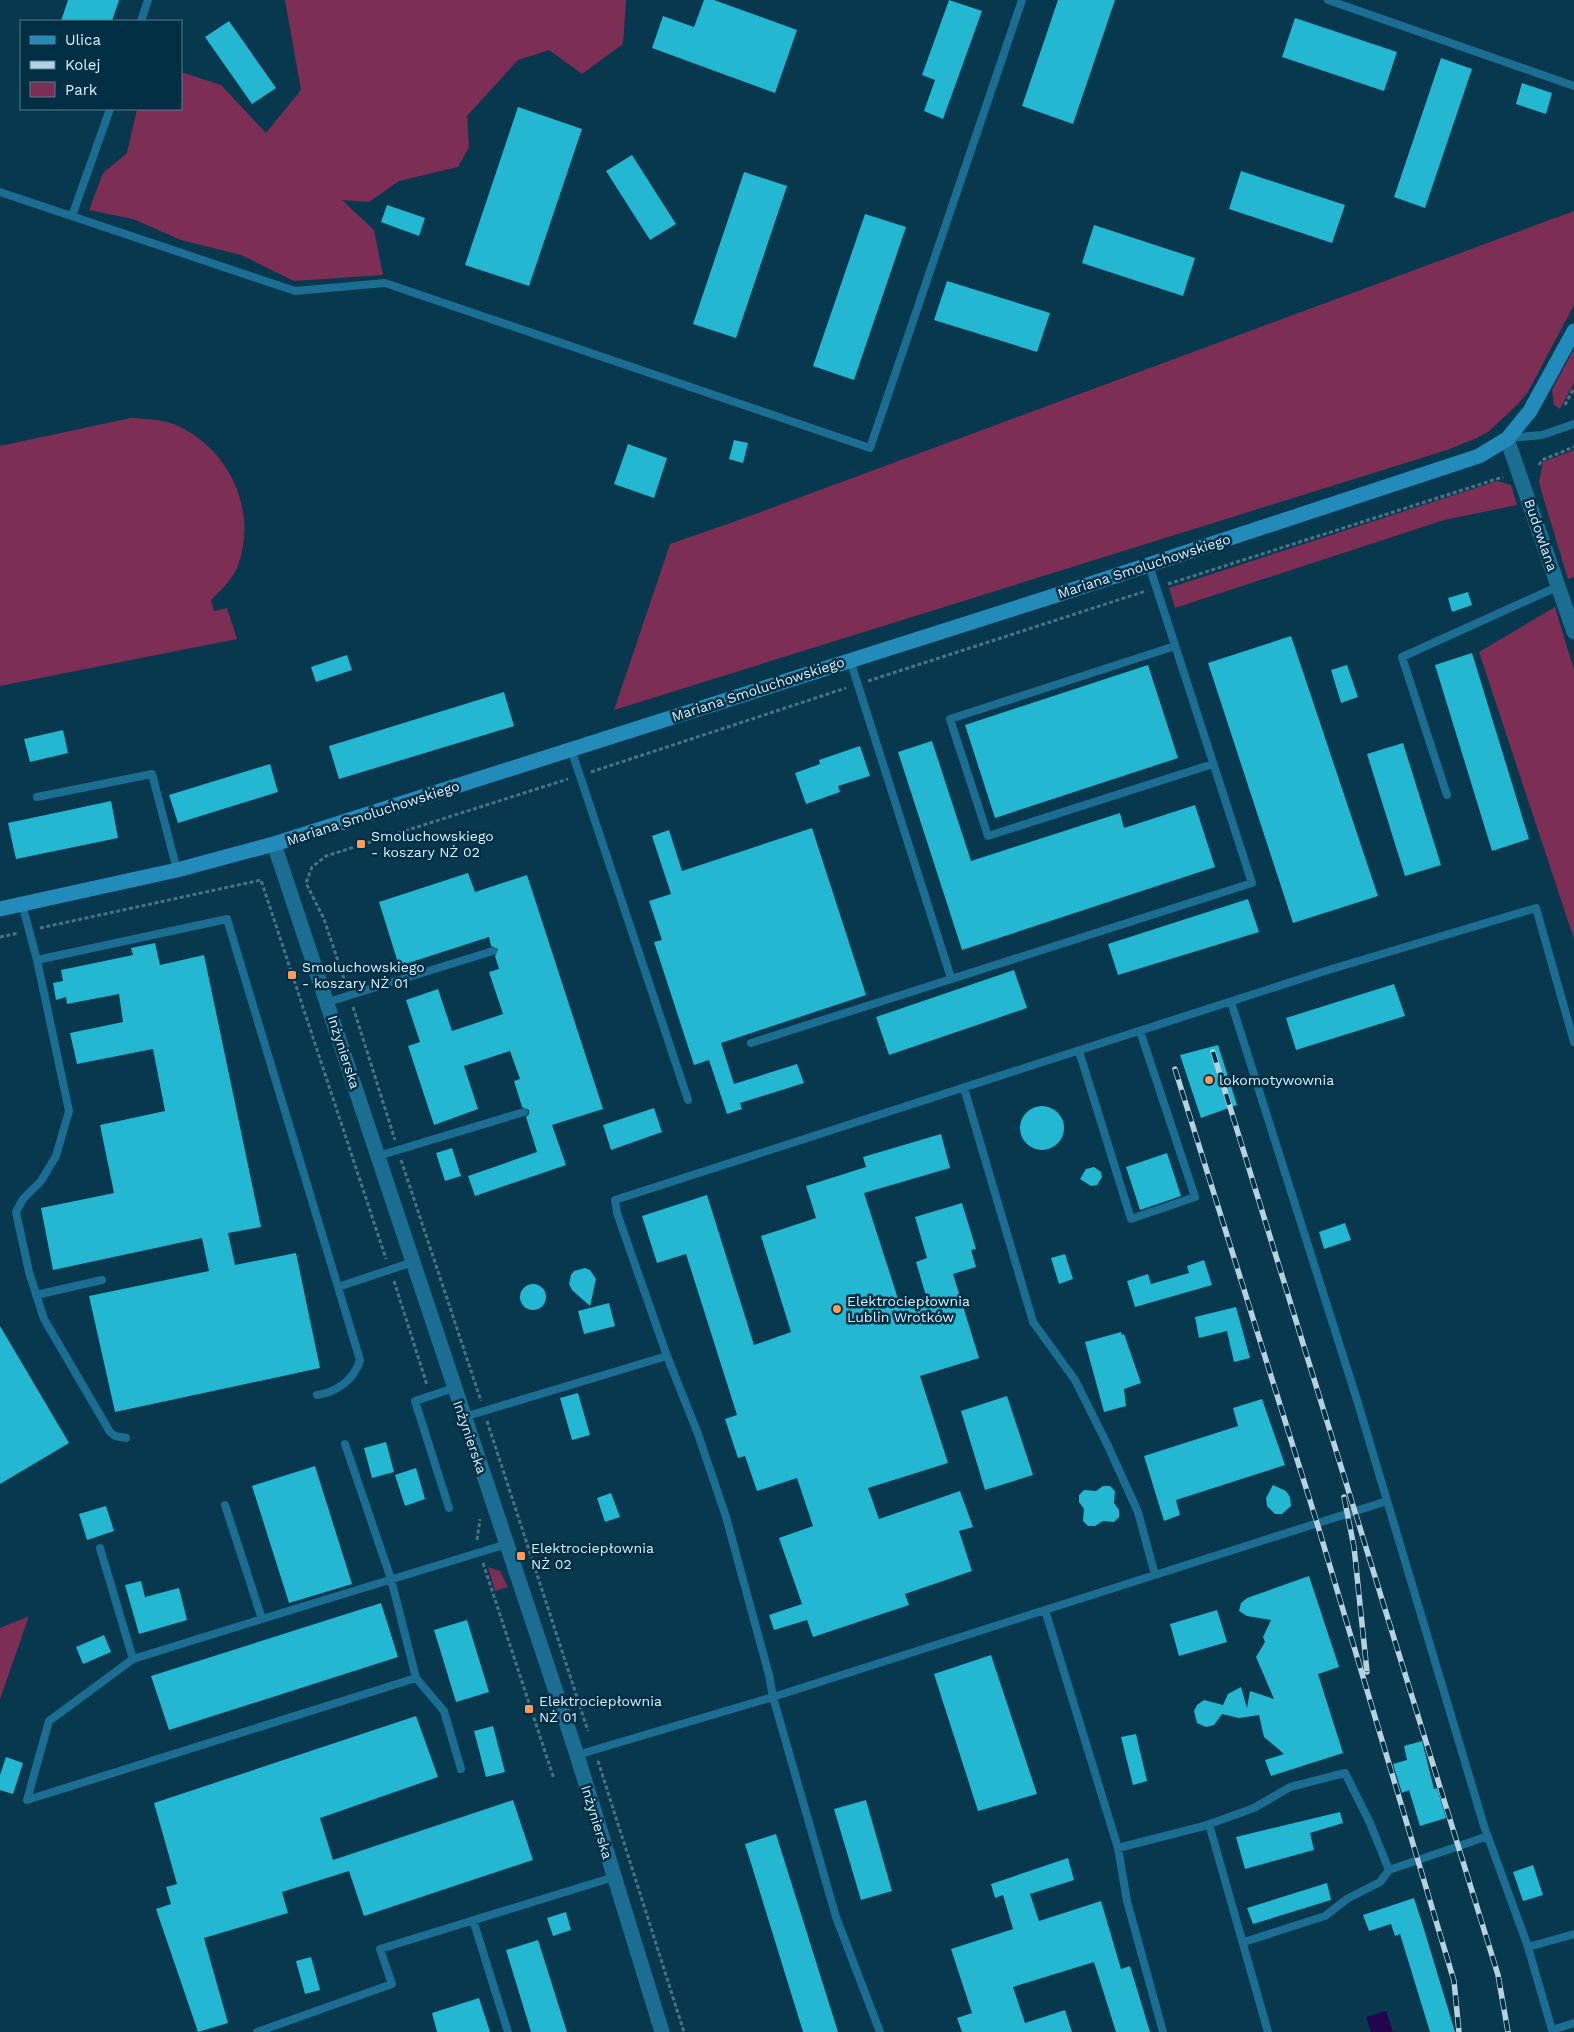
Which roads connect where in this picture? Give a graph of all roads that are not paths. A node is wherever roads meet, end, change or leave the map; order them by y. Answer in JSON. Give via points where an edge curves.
{"nodes":[{"id":1,"x":148,"y":0,"type":"edge"},
{"id":2,"x":1022,"y":0,"type":"edge"},
{"id":3,"x":1328,"y":0,"type":"edge"},
{"id":4,"x":141,"y":20,"type":"edge"},
{"id":5,"x":1574,"y":86,"type":"edge"},
{"id":6,"x":110,"y":110,"type":"edge"},
{"id":7,"x":0,"y":192,"type":"edge"},
{"id":8,"x":72,"y":216,"type":"junction"},
{"id":9,"x":1574,"y":330,"type":"edge"},
{"id":10,"x":1574,"y":424,"type":"edge"},
{"id":11,"x":1507,"y":438,"type":"junction"},
{"id":12,"x":1150,"y":565,"type":"junction"},
{"id":13,"x":1559,"y":586,"type":"junction"},
{"id":14,"x":1574,"y":632,"type":"edge"},
{"id":15,"x":1175,"y":646,"type":"junction"},
{"id":16,"x":850,"y":660,"type":"junction"},
{"id":17,"x":571,"y":749,"type":"junction"},
{"id":18,"x":1213,"y":764,"type":"junction"},
{"id":19,"x":1447,"y":795,"type":"dead end"},
{"id":20,"x":37,"y":797,"type":"dead end"},
{"id":21,"x":274,"y":844,"type":"junction"},
{"id":22,"x":177,"y":870,"type":"junction"},
{"id":23,"x":22,"y":904,"type":"junction"},
{"id":24,"x":0,"y":909,"type":"edge"},
{"id":25,"x":493,"y":951,"type":"dead end"},
{"id":26,"x":37,"y":960,"type":"junction"},
{"id":27,"x":951,"y":978,"type":"junction"},
{"id":28,"x":328,"y":1002,"type":"junction"},
{"id":29,"x":1231,"y":1002,"type":"junction"},
{"id":30,"x":1140,"y":1031,"type":"junction"},
{"id":31,"x":1574,"y":1042,"type":"edge"},
{"id":32,"x":752,"y":1043,"type":"dead end"},
{"id":33,"x":1079,"y":1051,"type":"junction"},
{"id":34,"x":964,"y":1088,"type":"junction"},
{"id":35,"x":688,"y":1100,"type":"dead end"},
{"id":36,"x":524,"y":1112,"type":"dead end"},
{"id":37,"x":378,"y":1156,"type":"junction"},
{"id":38,"x":413,"y":1262,"type":"junction"},
{"id":39,"x":102,"y":1280,"type":"dead end"},
{"id":40,"x":338,"y":1286,"type":"junction"},
{"id":41,"x":36,"y":1295,"type":"junction"},
{"id":42,"x":667,"y":1356,"type":"junction"},
{"id":43,"x":454,"y":1388,"type":"junction"},
{"id":44,"x":317,"y":1395,"type":"dead end"},
{"id":45,"x":464,"y":1417,"type":"junction"},
{"id":46,"x":126,"y":1438,"type":"dead end"},
{"id":47,"x":344,"y":1444,"type":"dead end"},
{"id":48,"x":1387,"y":1501,"type":"junction"},
{"id":49,"x":225,"y":1505,"type":"dead end"},
{"id":50,"x":449,"y":1508,"type":"dead end"},
{"id":51,"x":507,"y":1544,"type":"junction"},
{"id":52,"x":100,"y":1548,"type":"dead end"},
{"id":53,"x":1155,"y":1575,"type":"junction"},
{"id":54,"x":390,"y":1580,"type":"junction"},
{"id":55,"x":1046,"y":1610,"type":"junction"},
{"id":56,"x":262,"y":1619,"type":"junction"},
{"id":57,"x":133,"y":1659,"type":"junction"},
{"id":58,"x":416,"y":1678,"type":"junction"},
{"id":59,"x":773,"y":1696,"type":"junction"},
{"id":60,"x":577,"y":1756,"type":"junction"},
{"id":61,"x":461,"y":1769,"type":"dead end"},
{"id":62,"x":1210,"y":1824,"type":"junction"},
{"id":63,"x":1488,"y":1836,"type":"junction"},
{"id":64,"x":1118,"y":1848,"type":"junction"},
{"id":65,"x":1389,"y":1870,"type":"junction"},
{"id":66,"x":614,"y":1877,"type":"junction"},
{"id":67,"x":473,"y":1920,"type":"junction"},
{"id":68,"x":1574,"y":1934,"type":"edge"},
{"id":69,"x":1244,"y":1942,"type":"junction"},
{"id":70,"x":1528,"y":1947,"type":"junction"},
{"id":71,"x":1574,"y":2023,"type":"edge"},
{"id":72,"x":1552,"y":2031,"type":"edge"},
{"id":73,"x":257,"y":2032,"type":"edge"},
{"id":74,"x":508,"y":2032,"type":"edge"},
{"id":75,"x":662,"y":2032,"type":"edge"},
{"id":76,"x":880,"y":2032,"type":"edge"},
{"id":77,"x":1163,"y":2032,"type":"edge"},
{"id":78,"x":1268,"y":2032,"type":"edge"}],
"edges":[{"from":1,"to":4,"type":"lane"},
{"from":2,"to":8,"type":"lane","via":[[870,448],[385,283],[295,291]]},
{"from":3,"to":5,"type":"lane"},
{"from":6,"to":8,"type":"lane"},
{"from":7,"to":8,"type":"lane"},
{"from":9,"to":11,"type":"street","name":"Mariana Smoluchowskiego","via":[[1530,411]]},
{"from":10,"to":11,"type":"lane","via":[[1542,435]]},
{"from":11,"to":12,"type":"street","name":"Mariana Smoluchowskiego","via":[[1479,456]]},
{"from":11,"to":13,"type":"street","name":"Budowlana"},
{"from":12,"to":15,"type":"lane"},
{"from":12,"to":16,"type":"street","name":"Mariana Smoluchowskiego"},
{"from":13,"to":14,"type":"street","name":"Budowlana"},
{"from":13,"to":19,"type":"lane","via":[[1402,657]]},
{"from":15,"to":18,"type":"lane"},
{"from":15,"to":18,"type":"lane","via":[[950,719],[988,836]]},
{"from":16,"to":17,"type":"street","name":"Mariana Smoluchowskiego"},
{"from":16,"to":27,"type":"lane"},
{"from":17,"to":21,"type":"street","name":"Mariana Smoluchowskiego"},
{"from":17,"to":35,"type":"lane"},
{"from":18,"to":27,"type":"lane","via":[[1252,883]]},
{"from":20,"to":22,"type":"lane","via":[[152,774]]},
{"from":21,"to":22,"type":"street","name":"Mariana Smoluchowskiego"},
{"from":21,"to":28,"type":"street","name":"Inżynierska"},
{"from":22,"to":23,"type":"street","name":"Mariana Smoluchowskiego"},
{"from":23,"to":24,"type":"street","name":"Mariana Smoluchowskiego"},
{"from":23,"to":26,"type":"lane"},
{"from":25,"to":28,"type":"lane"},
{"from":26,"to":40,"type":"lane","via":[[227,920]]},
{"from":26,"to":41,"type":"lane","via":[[69,1111],[56,1156],[16,1212]]},
{"from":27,"to":32,"type":"lane"},
{"from":28,"to":37,"type":"street","name":"Inżynierska"},
{"from":29,"to":30,"type":"lane"},
{"from":29,"to":31,"type":"lane","via":[[1536,908]]},
{"from":29,"to":48,"type":"lane"},
{"from":30,"to":33,"type":"lane"},
{"from":30,"to":33,"type":"lane","via":[[1195,1197],[1131,1219]]},
{"from":33,"to":34,"type":"lane"},
{"from":34,"to":42,"type":"lane","via":[[615,1200]]},
{"from":34,"to":53,"type":"lane","via":[[1033,1322],[1075,1380],[1108,1446],[1138,1512]]},
{"from":36,"to":37,"type":"lane"},
{"from":37,"to":38,"type":"street","name":"Inżynierska"},
{"from":38,"to":40,"type":"lane"},
{"from":38,"to":43,"type":"street","name":"Inżynierska"},
{"from":39,"to":41,"type":"lane"},
{"from":40,"to":44,"type":"lane","via":[[360,1360],[352,1377],[343,1385]]},
{"from":41,"to":46,"type":"lane","via":[[44,1319],[110,1432]]},
{"from":42,"to":45,"type":"lane"},
{"from":42,"to":59,"type":"lane","via":[[726,1517]]},
{"from":43,"to":45,"type":"street","name":"Inżynierska"},
{"from":43,"to":50,"type":"lane","via":[[415,1401]]},
{"from":45,"to":51,"type":"street","name":"Inżynierska"},
{"from":47,"to":54,"type":"lane"},
{"from":48,"to":53,"type":"lane"},
{"from":48,"to":63,"type":"lane"},
{"from":49,"to":56,"type":"lane"},
{"from":51,"to":54,"type":"lane"},
{"from":51,"to":60,"type":"street","name":"Inżynierska"},
{"from":52,"to":57,"type":"lane"},
{"from":53,"to":55,"type":"lane"},
{"from":54,"to":56,"type":"lane"},
{"from":54,"to":58,"type":"lane"},
{"from":55,"to":59,"type":"lane"},
{"from":55,"to":64,"type":"lane"},
{"from":56,"to":57,"type":"lane"},
{"from":57,"to":58,"type":"lane","via":[[49,1721],[27,1800]]},
{"from":58,"to":61,"type":"lane","via":[[444,1711]]},
{"from":59,"to":60,"type":"lane"},
{"from":59,"to":76,"type":"lane","via":[[836,1917]]},
{"from":60,"to":66,"type":"street","name":"Inżynierska"},
{"from":62,"to":64,"type":"lane"},
{"from":62,"to":65,"type":"lane","via":[[1254,1808],[1290,1787],[1345,1773]]},
{"from":62,"to":69,"type":"lane"},
{"from":63,"to":65,"type":"lane"},
{"from":63,"to":70,"type":"lane"},
{"from":64,"to":77,"type":"lane","via":[[1127,1902]]},
{"from":65,"to":69,"type":"lane","via":[[1380,1882],[1347,1899],[1325,1916]]},
{"from":66,"to":67,"type":"lane"},
{"from":66,"to":75,"type":"street","name":"Inżynierska"},
{"from":67,"to":73,"type":"lane","via":[[380,1949],[392,1984]]},
{"from":67,"to":74,"type":"lane"},
{"from":68,"to":70,"type":"lane"},
{"from":69,"to":78,"type":"lane"},
{"from":70,"to":72,"type":"lane"},
{"from":71,"to":72,"type":"lane"}]}
